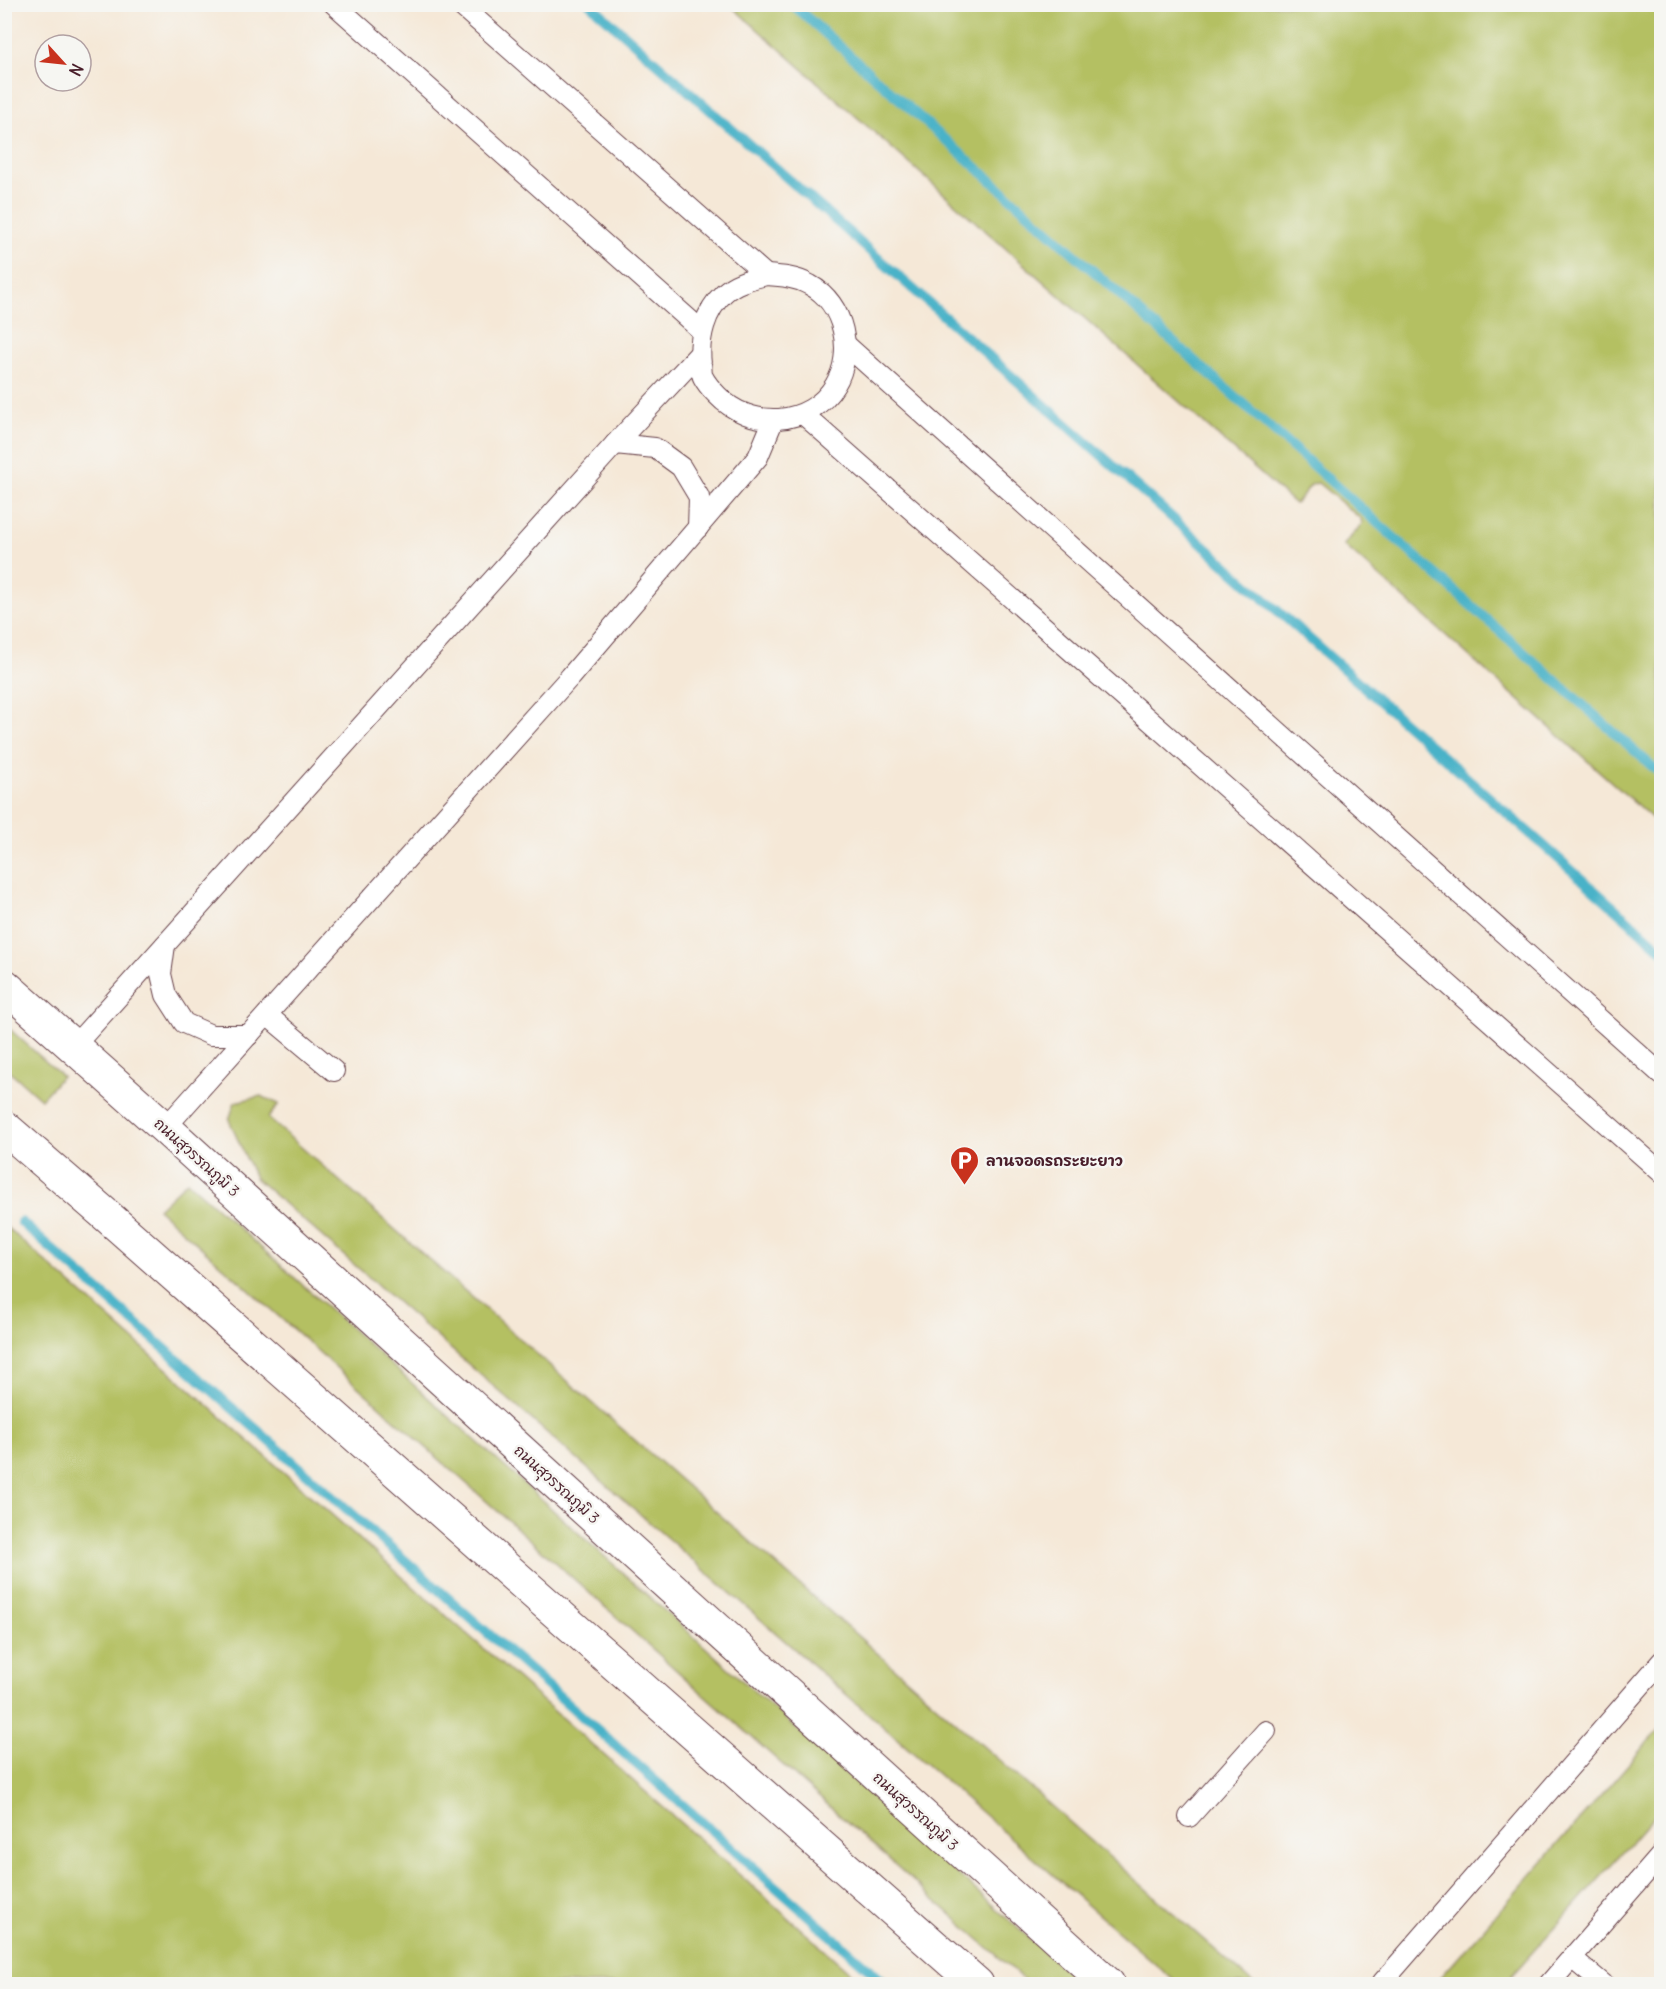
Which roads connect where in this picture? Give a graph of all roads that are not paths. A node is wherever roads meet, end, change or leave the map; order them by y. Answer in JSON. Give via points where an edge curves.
{"nodes":[{"id":1,"x":334,"y":4,"type":"edge"},
{"id":2,"x":459,"y":4,"type":"edge"},
{"id":3,"x":766,"y":275,"type":"junction"},
{"id":4,"x":702,"y":331,"type":"junction"},
{"id":5,"x":845,"y":344,"type":"junction"},
{"id":6,"x":700,"y":353,"type":"junction"},
{"id":7,"x":803,"y":414,"type":"junction"},
{"id":8,"x":773,"y":421,"type":"junction"},
{"id":9,"x":615,"y":444,"type":"junction"},
{"id":10,"x":698,"y":528,"type":"junction"},
{"id":11,"x":165,"y":945,"type":"junction"},
{"id":12,"x":4,"y":985,"type":"edge"},
{"id":13,"x":267,"y":1015,"type":"junction"},
{"id":14,"x":249,"y":1035,"type":"junction"},
{"id":15,"x":74,"y":1046,"type":"junction"},
{"id":16,"x":334,"y":1071,"type":"dead end"},
{"id":17,"x":1662,"y":1075,"type":"edge"},
{"id":18,"x":4,"y":1127,"type":"edge"},
{"id":19,"x":165,"y":1128,"type":"junction"},
{"id":20,"x":1662,"y":1173,"type":"edge"},
{"id":21,"x":1662,"y":1661,"type":"edge"},
{"id":22,"x":1266,"y":1731,"type":"dead end"},
{"id":23,"x":1189,"y":1816,"type":"dead end"},
{"id":24,"x":1662,"y":1854,"type":"edge"},
{"id":25,"x":1572,"y":1958,"type":"junction"},
{"id":26,"x":977,"y":1984,"type":"edge"},
{"id":27,"x":1108,"y":1984,"type":"edge"},
{"id":28,"x":1381,"y":1984,"type":"edge"},
{"id":29,"x":1549,"y":1984,"type":"edge"},
{"id":30,"x":1603,"y":1984,"type":"edge"}],
"edges":[{"from":1,"to":4,"type":"lane"},
{"from":2,"to":3,"type":"lane"},
{"from":3,"to":4,"type":"lane","via":[[744,280],[725,292]]},
{"from":3,"to":5,"type":"lane","via":[[789,277],[811,285],[828,300],[841,321]]},
{"from":4,"to":6,"type":"lane"},
{"from":5,"to":7,"type":"lane","via":[[843,365],[835,385],[821,402]]},
{"from":5,"to":17,"type":"lane"},
{"from":6,"to":8,"type":"lane","via":[[703,377],[718,396],[736,411]]},
{"from":6,"to":9,"type":"lane"},
{"from":7,"to":8,"type":"lane"},
{"from":7,"to":20,"type":"lane"},
{"from":8,"to":10,"type":"lane","via":[[758,457]]},
{"from":9,"to":10,"type":"lane","via":[[655,448],[681,467],[699,497]]},
{"from":9,"to":11,"type":"lane"},
{"from":10,"to":13,"type":"lane"},
{"from":11,"to":14,"type":"lane","via":[[163,984],[184,1023],[211,1035]]},
{"from":11,"to":15,"type":"lane"},
{"from":12,"to":15,"type":"street","name":"ถนนสุวรรณภูมิ 3"},
{"from":13,"to":14,"type":"lane"},
{"from":13,"to":16,"type":"lane"},
{"from":14,"to":19,"type":"lane"},
{"from":15,"to":19,"type":"street","name":"ถนนสุวรรณภูมิ 3"},
{"from":18,"to":26,"type":"street"},
{"from":19,"to":27,"type":"street","name":"ถนนสุวรรณภูมิ 3"},
{"from":21,"to":28,"type":"lane"},
{"from":22,"to":23,"type":"lane"},
{"from":24,"to":25,"type":"lane"},
{"from":25,"to":29,"type":"lane"},
{"from":25,"to":30,"type":"lane"}]}
